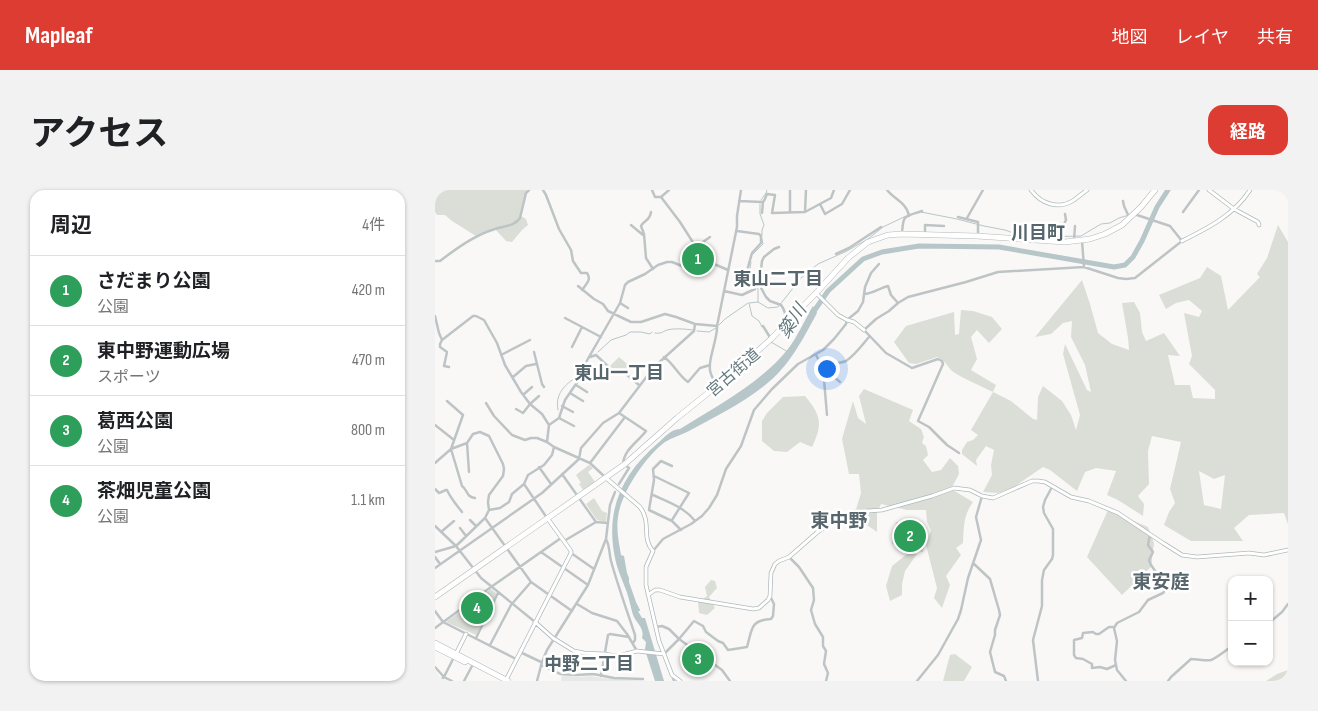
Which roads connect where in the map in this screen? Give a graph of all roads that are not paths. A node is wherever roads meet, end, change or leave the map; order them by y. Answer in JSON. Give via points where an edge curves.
{"nodes":[{"id":1,"x":529,"y":190,"type":"edge"},
{"id":2,"x":543,"y":190,"type":"edge"},
{"id":3,"x":652,"y":190,"type":"edge"},
{"id":4,"x":669,"y":190,"type":"edge"},
{"id":5,"x":741,"y":190,"type":"edge"},
{"id":6,"x":790,"y":190,"type":"edge"},
{"id":7,"x":806,"y":190,"type":"edge"},
{"id":8,"x":834,"y":190,"type":"edge"},
{"id":9,"x":850,"y":190,"type":"edge"},
{"id":10,"x":887,"y":190,"type":"edge"},
{"id":11,"x":983,"y":190,"type":"edge"},
{"id":12,"x":1031,"y":190,"type":"edge"},
{"id":13,"x":1087,"y":190,"type":"edge"},
{"id":14,"x":1155,"y":190,"type":"edge"},
{"id":15,"x":1199,"y":190,"type":"edge"},
{"id":16,"x":1209,"y":190,"type":"edge"},
{"id":17,"x":1250,"y":190,"type":"edge"},
{"id":18,"x":661,"y":197,"type":"junction"},
{"id":19,"x":739,"y":201,"type":"junction"},
{"id":20,"x":1123,"y":201,"type":"dead end"},
{"id":21,"x":763,"y":202,"type":"junction"},
{"id":22,"x":820,"y":204,"type":"junction"},
{"id":23,"x":1233,"y":209,"type":"junction"},
{"id":24,"x":923,"y":211,"type":"dead end"},
{"id":25,"x":651,"y":212,"type":"dead end"},
{"id":26,"x":791,"y":212,"type":"junction"},
{"id":27,"x":805,"y":212,"type":"junction"},
{"id":28,"x":1183,"y":212,"type":"dead end"},
{"id":29,"x":762,"y":213,"type":"dead end"},
{"id":30,"x":1065,"y":214,"type":"dead end"},
{"id":31,"x":1134,"y":214,"type":"junction"},
{"id":32,"x":909,"y":216,"type":"junction"},
{"id":33,"x":958,"y":217,"type":"dead end"},
{"id":34,"x":967,"y":218,"type":"junction"},
{"id":35,"x":1129,"y":219,"type":"junction"},
{"id":36,"x":1259,"y":224,"type":"dead end"},
{"id":37,"x":631,"y":225,"type":"dead end"},
{"id":38,"x":944,"y":226,"type":"dead end"},
{"id":39,"x":1075,"y":226,"type":"dead end"},
{"id":40,"x":881,"y":227,"type":"dead end"},
{"id":41,"x":737,"y":231,"type":"junction"},
{"id":42,"x":1059,"y":232,"type":"junction"},
{"id":43,"x":1038,"y":233,"type":"dead end"},
{"id":44,"x":902,"y":234,"type":"junction"},
{"id":45,"x":925,"y":234,"type":"junction"},
{"id":46,"x":644,"y":236,"type":"junction"},
{"id":47,"x":977,"y":236,"type":"junction"},
{"id":48,"x":710,"y":237,"type":"dead end"},
{"id":49,"x":1074,"y":238,"type":"junction"},
{"id":50,"x":1082,"y":241,"type":"junction"},
{"id":51,"x":1182,"y":241,"type":"junction"},
{"id":52,"x":1056,"y":242,"type":"junction"},
{"id":53,"x":696,"y":247,"type":"junction"},
{"id":54,"x":779,"y":247,"type":"dead end"},
{"id":55,"x":836,"y":254,"type":"dead end"},
{"id":56,"x":435,"y":261,"type":"edge"},
{"id":57,"x":879,"y":264,"type":"dead end"},
{"id":58,"x":708,"y":266,"type":"junction"},
{"id":59,"x":1084,"y":267,"type":"junction"},
{"id":60,"x":653,"y":269,"type":"junction"},
{"id":61,"x":813,"y":269,"type":"dead end"},
{"id":62,"x":728,"y":270,"type":"junction"},
{"id":63,"x":824,"y":284,"type":"junction"},
{"id":64,"x":578,"y":286,"type":"dead end"},
{"id":65,"x":582,"y":290,"type":"junction"},
{"id":66,"x":724,"y":291,"type":"junction"},
{"id":67,"x":818,"y":294,"type":"junction"},
{"id":68,"x":864,"y":294,"type":"junction"},
{"id":69,"x":620,"y":303,"type":"junction"},
{"id":70,"x":898,"y":303,"type":"junction"},
{"id":71,"x":628,"y":308,"type":"dead end"},
{"id":72,"x":614,"y":314,"type":"junction"},
{"id":73,"x":435,"y":316,"type":"edge"},
{"id":74,"x":565,"y":318,"type":"dead end"},
{"id":75,"x":847,"y":320,"type":"junction"},
{"id":76,"x":788,"y":322,"type":"junction"},
{"id":77,"x":695,"y":324,"type":"junction"},
{"id":78,"x":717,"y":326,"type":"junction"},
{"id":79,"x":763,"y":326,"type":"dead end"},
{"id":80,"x":582,"y":327,"type":"junction"},
{"id":81,"x":864,"y":330,"type":"junction"},
{"id":82,"x":601,"y":337,"type":"junction"},
{"id":83,"x":869,"y":337,"type":"junction"},
{"id":84,"x":771,"y":339,"type":"junction"},
{"id":85,"x":442,"y":340,"type":"junction"},
{"id":86,"x":529,"y":340,"type":"dead end"},
{"id":87,"x":571,"y":347,"type":"dead end"},
{"id":88,"x":534,"y":352,"type":"dead end"},
{"id":89,"x":501,"y":355,"type":"junction"},
{"id":90,"x":816,"y":355,"type":"junction"},
{"id":91,"x":589,"y":357,"type":"junction"},
{"id":92,"x":664,"y":357,"type":"junction"},
{"id":93,"x":536,"y":364,"type":"junction"},
{"id":94,"x":710,"y":364,"type":"junction"},
{"id":95,"x":822,"y":366,"type":"junction"},
{"id":96,"x":449,"y":367,"type":"dead end"},
{"id":97,"x":824,"y":375,"type":"junction"},
{"id":98,"x":513,"y":377,"type":"junction"},
{"id":99,"x":840,"y":382,"type":"dead end"},
{"id":100,"x":575,"y":385,"type":"junction"},
{"id":101,"x":639,"y":385,"type":"junction"},
{"id":102,"x":718,"y":386,"type":"junction"},
{"id":103,"x":532,"y":387,"type":"dead end"},
{"id":104,"x":544,"y":387,"type":"dead end"},
{"id":105,"x":587,"y":392,"type":"dead end"},
{"id":106,"x":570,"y":393,"type":"junction"},
{"id":107,"x":523,"y":394,"type":"junction"},
{"id":108,"x":539,"y":396,"type":"dead end"},
{"id":109,"x":447,"y":401,"type":"dead end"},
{"id":110,"x":583,"y":401,"type":"dead end"},
{"id":111,"x":486,"y":403,"type":"dead end"},
{"id":112,"x":530,"y":404,"type":"junction"},
{"id":113,"x":562,"y":406,"type":"junction"},
{"id":114,"x":516,"y":408,"type":"dead end"},
{"id":115,"x":573,"y":412,"type":"dead end"},
{"id":116,"x":619,"y":413,"type":"junction"},
{"id":117,"x":827,"y":415,"type":"dead end"},
{"id":118,"x":625,"y":417,"type":"junction"},
{"id":119,"x":559,"y":418,"type":"junction"},
{"id":120,"x":435,"y":425,"type":"edge"},
{"id":121,"x":549,"y":425,"type":"junction"},
{"id":122,"x":574,"y":426,"type":"dead end"},
{"id":123,"x":454,"y":440,"type":"junction"},
{"id":124,"x":547,"y":442,"type":"junction"},
{"id":125,"x":467,"y":443,"type":"junction"},
{"id":126,"x":554,"y":448,"type":"junction"},
{"id":127,"x":451,"y":449,"type":"junction"},
{"id":128,"x":959,"y":453,"type":"dead end"},
{"id":129,"x":579,"y":459,"type":"junction"},
{"id":130,"x":435,"y":463,"type":"edge"},
{"id":131,"x":590,"y":463,"type":"junction"},
{"id":132,"x":624,"y":465,"type":"junction"},
{"id":133,"x":672,"y":466,"type":"dead end"},
{"id":134,"x":539,"y":467,"type":"junction"},
{"id":135,"x":469,"y":472,"type":"dead end"},
{"id":136,"x":562,"y":474,"type":"junction"},
{"id":137,"x":654,"y":476,"type":"junction"},
{"id":138,"x":606,"y":478,"type":"junction"},
{"id":139,"x":524,"y":484,"type":"junction"},
{"id":140,"x":551,"y":484,"type":"junction"},
{"id":141,"x":447,"y":486,"type":"dead end"},
{"id":142,"x":1052,"y":486,"type":"junction"},
{"id":143,"x":619,"y":487,"type":"junction"},
{"id":144,"x":435,"y":489,"type":"edge"},
{"id":145,"x":447,"y":490,"type":"junction"},
{"id":146,"x":615,"y":492,"type":"dead end"},
{"id":147,"x":652,"y":494,"type":"junction"},
{"id":148,"x":982,"y":496,"type":"junction"},
{"id":149,"x":475,"y":498,"type":"dead end"},
{"id":150,"x":535,"y":498,"type":"junction"},
{"id":151,"x":578,"y":498,"type":"junction"},
{"id":152,"x":680,"y":507,"type":"junction"},
{"id":153,"x":489,"y":510,"type":"junction"},
{"id":154,"x":461,"y":512,"type":"dead end"},
{"id":155,"x":485,"y":518,"type":"junction"},
{"id":156,"x":548,"y":519,"type":"junction"},
{"id":157,"x":470,"y":520,"type":"dead end"},
{"id":158,"x":454,"y":521,"type":"dead end"},
{"id":159,"x":672,"y":521,"type":"junction"},
{"id":160,"x":695,"y":521,"type":"junction"},
{"id":161,"x":596,"y":522,"type":"junction"},
{"id":162,"x":607,"y":523,"type":"junction"},
{"id":163,"x":476,"y":526,"type":"junction"},
{"id":164,"x":436,"y":528,"type":"edge"},
{"id":165,"x":459,"y":528,"type":"dead end"},
{"id":166,"x":493,"y":528,"type":"junction"},
{"id":167,"x":681,"y":530,"type":"junction"},
{"id":168,"x":441,"y":532,"type":"junction"},
{"id":169,"x":1150,"y":534,"type":"junction"},
{"id":170,"x":466,"y":536,"type":"junction"},
{"id":171,"x":606,"y":539,"type":"junction"},
{"id":172,"x":563,"y":540,"type":"junction"},
{"id":173,"x":456,"y":546,"type":"junction"},
{"id":174,"x":506,"y":548,"type":"junction"},
{"id":175,"x":653,"y":550,"type":"junction"},
{"id":176,"x":1288,"y":550,"type":"edge"},
{"id":177,"x":460,"y":551,"type":"junction"},
{"id":178,"x":435,"y":552,"type":"edge"},
{"id":179,"x":541,"y":552,"type":"junction"},
{"id":180,"x":571,"y":553,"type":"junction"},
{"id":181,"x":435,"y":557,"type":"edge"},
{"id":182,"x":789,"y":557,"type":"junction"},
{"id":183,"x":973,"y":563,"type":"junction"},
{"id":184,"x":440,"y":564,"type":"junction"},
{"id":185,"x":520,"y":567,"type":"junction"},
{"id":186,"x":435,"y":568,"type":"edge"},
{"id":187,"x":563,"y":568,"type":"junction"},
{"id":188,"x":595,"y":569,"type":"junction"},
{"id":189,"x":474,"y":570,"type":"junction"},
{"id":190,"x":531,"y":582,"type":"junction"},
{"id":191,"x":588,"y":585,"type":"junction"},
{"id":192,"x":491,"y":587,"type":"junction"},
{"id":193,"x":498,"y":593,"type":"junction"},
{"id":194,"x":648,"y":595,"type":"junction"},
{"id":195,"x":548,"y":596,"type":"junction"},
{"id":196,"x":770,"y":596,"type":"junction"},
{"id":197,"x":435,"y":597,"type":"edge"},
{"id":198,"x":512,"y":604,"type":"junction"},
{"id":199,"x":577,"y":604,"type":"junction"},
{"id":200,"x":1288,"y":604,"type":"edge"},
{"id":201,"x":435,"y":611,"type":"edge"},
{"id":202,"x":572,"y":611,"type":"junction"},
{"id":203,"x":1271,"y":621,"type":"edge"},
{"id":204,"x":443,"y":622,"type":"junction"},
{"id":205,"x":535,"y":622,"type":"junction"},
{"id":206,"x":656,"y":627,"type":"junction"},
{"id":207,"x":1114,"y":627,"type":"junction"},
{"id":208,"x":435,"y":628,"type":"edge"},
{"id":209,"x":467,"y":634,"type":"junction"},
{"id":210,"x":629,"y":637,"type":"junction"},
{"id":211,"x":476,"y":638,"type":"junction"},
{"id":212,"x":553,"y":638,"type":"junction"},
{"id":213,"x":679,"y":640,"type":"junction"},
{"id":214,"x":435,"y":643,"type":"edge"},
{"id":215,"x":633,"y":643,"type":"junction"},
{"id":216,"x":490,"y":646,"type":"junction"},
{"id":217,"x":435,"y":647,"type":"edge"},
{"id":218,"x":1228,"y":649,"type":"edge"},
{"id":219,"x":520,"y":652,"type":"junction"},
{"id":220,"x":639,"y":652,"type":"junction"},
{"id":221,"x":605,"y":654,"type":"junction"},
{"id":222,"x":664,"y":654,"type":"junction"},
{"id":223,"x":455,"y":655,"type":"junction"},
{"id":224,"x":516,"y":660,"type":"junction"},
{"id":225,"x":541,"y":664,"type":"junction"},
{"id":226,"x":1116,"y":665,"type":"junction"},
{"id":227,"x":472,"y":666,"type":"junction"},
{"id":228,"x":435,"y":667,"type":"edge"},
{"id":229,"x":601,"y":676,"type":"junction"},
{"id":230,"x":672,"y":676,"type":"junction"},
{"id":231,"x":444,"y":677,"type":"junction"},
{"id":232,"x":643,"y":679,"type":"dead end"},
{"id":233,"x":440,"y":681,"type":"edge"},
{"id":234,"x":452,"y":681,"type":"edge"},
{"id":235,"x":464,"y":681,"type":"edge"},
{"id":236,"x":505,"y":681,"type":"edge"},
{"id":237,"x":537,"y":681,"type":"edge"},
{"id":238,"x":674,"y":681,"type":"edge"},
{"id":239,"x":679,"y":681,"type":"edge"},
{"id":240,"x":730,"y":681,"type":"edge"},
{"id":241,"x":826,"y":681,"type":"edge"},
{"id":242,"x":917,"y":681,"type":"edge"},
{"id":243,"x":1006,"y":681,"type":"edge"},
{"id":244,"x":1038,"y":681,"type":"edge"},
{"id":245,"x":1126,"y":681,"type":"edge"},
{"id":246,"x":1169,"y":681,"type":"edge"}],
"edges":[{"from":1,"to":56,"type":"street","via":[[518,221],[474,237],[440,261]]},
{"from":2,"to":65,"type":"street","via":[[573,261],[581,273],[589,276]]},
{"from":3,"to":18,"type":"street","via":[[655,196]]},
{"from":4,"to":18,"type":"street"},
{"from":5,"to":19,"type":"street"},
{"from":6,"to":26,"type":"street"},
{"from":7,"to":27,"type":"street"},
{"from":8,"to":22,"type":"street","via":[[831,198]]},
{"from":9,"to":22,"type":"street","via":[[842,204],[825,214]]},
{"from":10,"to":32,"type":"street","via":[[899,199]]},
{"from":11,"to":34,"type":"street"},
{"from":12,"to":13,"type":"street","via":[[1044,202],[1056,205],[1067,203]]},
{"from":14,"to":31,"type":"highway","name":"宮古街道"},
{"from":15,"to":28,"type":"street"},
{"from":16,"to":23,"type":"street"},
{"from":17,"to":23,"type":"street"},
{"from":18,"to":53,"type":"street"},
{"from":19,"to":21,"type":"street"},
{"from":19,"to":41,"type":"street"},
{"from":20,"to":35,"type":"street"},
{"from":21,"to":26,"type":"street","via":[[767,194],[775,195],[772,212]]},
{"from":21,"to":29,"type":"street"},
{"from":22,"to":27,"type":"street"},
{"from":23,"to":36,"type":"street"},
{"from":23,"to":51,"type":"street","via":[[1222,219]]},
{"from":24,"to":32,"type":"street"},
{"from":25,"to":46,"type":"street","via":[[649,219],[641,225]]},
{"from":26,"to":27,"type":"street"},
{"from":30,"to":42,"type":"street","via":[[1066,220]]},
{"from":31,"to":35,"type":"highway","name":"宮古街道"},
{"from":31,"to":51,"type":"street","via":[[1170,226]]},
{"from":32,"to":44,"type":"street","via":[[903,222]]},
{"from":33,"to":34,"type":"street"},
{"from":34,"to":47,"type":"street","via":[[978,222]]},
{"from":35,"to":50,"type":"highway","name":"宮古街道","via":[[1105,234]]},
{"from":37,"to":46,"type":"street"},
{"from":38,"to":45,"type":"street","via":[[925,225]]},
{"from":39,"to":49,"type":"street"},
{"from":40,"to":55,"type":"street"},
{"from":41,"to":62,"type":"street"},
{"from":41,"to":66,"type":"street","via":[[761,236],[761,243],[752,253],[748,267],[748,277],[755,289],[743,295]]},
{"from":42,"to":43,"type":"street"},
{"from":42,"to":52,"type":"street"},
{"from":44,"to":45,"type":"highway","name":"宮古街道"},
{"from":44,"to":63,"type":"highway","name":"宮古街道","via":[[880,238],[863,246]]},
{"from":45,"to":47,"type":"highway","name":"宮古街道"},
{"from":46,"to":60,"type":"street","via":[[646,258]]},
{"from":47,"to":52,"type":"highway","name":"宮古街道"},
{"from":48,"to":53,"type":"street"},
{"from":49,"to":50,"type":"highway","name":"宮古街道"},
{"from":49,"to":52,"type":"highway","name":"宮古街道"},
{"from":50,"to":59,"type":"street"},
{"from":51,"to":59,"type":"street","via":[[1135,278],[1126,280]]},
{"from":53,"to":58,"type":"street"},
{"from":54,"to":76,"type":"street","via":[[764,256],[760,286],[770,301],[781,306]]},
{"from":57,"to":68,"type":"street","via":[[872,271]]},
{"from":58,"to":60,"type":"street","via":[[667,262]]},
{"from":58,"to":62,"type":"street","via":[[714,264]]},
{"from":59,"to":70,"type":"street","via":[[998,272]]},
{"from":60,"to":69,"type":"street","via":[[625,285]]},
{"from":61,"to":63,"type":"street"},
{"from":62,"to":66,"type":"street"},
{"from":63,"to":67,"type":"highway","name":"宮古街道"},
{"from":64,"to":65,"type":"street"},
{"from":65,"to":72,"type":"street"},
{"from":66,"to":78,"type":"street"},
{"from":67,"to":75,"type":"street"},
{"from":67,"to":76,"type":"highway","name":"宮古街道"},
{"from":68,"to":70,"type":"street","via":[[888,286]]},
{"from":68,"to":75,"type":"street","via":[[860,308]]},
{"from":69,"to":71,"type":"street"},
{"from":69,"to":72,"type":"street"},
{"from":70,"to":81,"type":"street"},
{"from":72,"to":77,"type":"street","via":[[637,322],[665,314]]},
{"from":72,"to":82,"type":"street"},
{"from":73,"to":85,"type":"street"},
{"from":74,"to":80,"type":"street"},
{"from":75,"to":81,"type":"street"},
{"from":75,"to":90,"type":"street","via":[[834,339]]},
{"from":76,"to":84,"type":"highway","name":"宮古街道"},
{"from":77,"to":78,"type":"street"},
{"from":77,"to":92,"type":"street","via":[[694,331]]},
{"from":78,"to":94,"type":"street"},
{"from":79,"to":84,"type":"street"},
{"from":80,"to":82,"type":"street"},
{"from":80,"to":87,"type":"street"},
{"from":81,"to":83,"type":"street"},
{"from":82,"to":91,"type":"street"},
{"from":83,"to":95,"type":"street","via":[[847,360]]},
{"from":83,"to":128,"type":"street","via":[[886,354],[912,368],[937,359],[942,361],[917,421]]},
{"from":84,"to":102,"type":"highway","name":"宮古街道"},
{"from":85,"to":89,"type":"street","via":[[476,316],[483,320]]},
{"from":85,"to":96,"type":"street","via":[[440,347],[447,352],[444,366]]},
{"from":86,"to":89,"type":"street"},
{"from":88,"to":93,"type":"street"},
{"from":89,"to":98,"type":"street"},
{"from":90,"to":95,"type":"street"},
{"from":90,"to":160,"type":"street","via":[[798,364],[754,410],[714,502]]},
{"from":91,"to":100,"type":"street"},
{"from":91,"to":101,"type":"street","via":[[596,355],[614,372],[626,374]]},
{"from":92,"to":94,"type":"street","via":[[688,382],[701,368]]},
{"from":92,"to":101,"type":"street"},
{"from":93,"to":98,"type":"street","via":[[526,366]]},
{"from":93,"to":104,"type":"street"},
{"from":94,"to":102,"type":"street"},
{"from":95,"to":97,"type":"street"},
{"from":97,"to":99,"type":"street","via":[[833,376]]},
{"from":97,"to":117,"type":"street"},
{"from":98,"to":107,"type":"street"},
{"from":100,"to":105,"type":"street"},
{"from":100,"to":106,"type":"street"},
{"from":101,"to":116,"type":"street"},
{"from":102,"to":132,"type":"highway","name":"宮古街道"},
{"from":103,"to":107,"type":"street"},
{"from":106,"to":110,"type":"street"},
{"from":106,"to":113,"type":"street"},
{"from":107,"to":112,"type":"street"},
{"from":108,"to":112,"type":"street"},
{"from":109,"to":123,"type":"street","via":[[463,415]]},
{"from":111,"to":124,"type":"street","via":[[512,436]]},
{"from":112,"to":114,"type":"street","via":[[523,413]]},
{"from":112,"to":121,"type":"street"},
{"from":113,"to":115,"type":"street"},
{"from":113,"to":119,"type":"street"},
{"from":116,"to":118,"type":"street"},
{"from":116,"to":129,"type":"street","via":[[603,423],[581,448]]},
{"from":118,"to":131,"type":"street"},
{"from":118,"to":132,"type":"street","via":[[646,431],[626,453]]},
{"from":119,"to":121,"type":"street"},
{"from":119,"to":122,"type":"street"},
{"from":120,"to":123,"type":"street"},
{"from":121,"to":124,"type":"street"},
{"from":123,"to":127,"type":"street"},
{"from":124,"to":126,"type":"street"},
{"from":125,"to":127,"type":"street"},
{"from":125,"to":135,"type":"street"},
{"from":125,"to":153,"type":"street","via":[[476,432],[486,434],[503,464],[503,476],[489,495]]},
{"from":126,"to":129,"type":"street"},
{"from":126,"to":134,"type":"street","via":[[544,465]]},
{"from":127,"to":130,"type":"street"},
{"from":127,"to":149,"type":"street","via":[[462,486],[471,498]]},
{"from":129,"to":131,"type":"street"},
{"from":129,"to":136,"type":"street"},
{"from":131,"to":138,"type":"street"},
{"from":132,"to":138,"type":"highway","name":"宮古街道"},
{"from":132,"to":143,"type":"street","via":[[629,468]]},
{"from":133,"to":137,"type":"street","via":[[661,461],[653,469]]},
{"from":134,"to":139,"type":"street","via":[[528,475]]},
{"from":134,"to":140,"type":"street"},
{"from":136,"to":140,"type":"street"},
{"from":136,"to":151,"type":"street"},
{"from":137,"to":147,"type":"street"},
{"from":137,"to":152,"type":"street","via":[[689,493]]},
{"from":138,"to":143,"type":"street"},
{"from":138,"to":151,"type":"highway","name":"宮古街道"},
{"from":139,"to":150,"type":"street"},
{"from":139,"to":153,"type":"street","via":[[505,505]]},
{"from":140,"to":150,"type":"street"},
{"from":141,"to":145,"type":"street"},
{"from":142,"to":148,"type":"street","via":[[1037,480],[993,498]]},
{"from":142,"to":169,"type":"street","via":[[1077,500],[1118,513]]},
{"from":142,"to":244,"type":"street","via":[[1043,507],[1053,529],[1053,555],[1044,570],[1042,606],[1033,640]]},
{"from":143,"to":175,"type":"street","via":[[643,512],[646,540]]},
{"from":144,"to":145,"type":"street","via":[[439,493]]},
{"from":145,"to":154,"type":"street"},
{"from":146,"to":162,"type":"street"},
{"from":147,"to":152,"type":"street"},
{"from":147,"to":159,"type":"street","via":[[649,510]]},
{"from":148,"to":182,"type":"street","via":[[954,488],[882,510],[853,512],[820,530]]},
{"from":148,"to":183,"type":"street","via":[[976,513],[981,540]]},
{"from":150,"to":156,"type":"street"},
{"from":150,"to":166,"type":"street"},
{"from":151,"to":156,"type":"highway","name":"宮古街道"},
{"from":151,"to":161,"type":"street"},
{"from":152,"to":159,"type":"street"},
{"from":152,"to":160,"type":"street"},
{"from":153,"to":155,"type":"street"},
{"from":155,"to":163,"type":"street"},
{"from":155,"to":166,"type":"street"},
{"from":156,"to":172,"type":"street"},
{"from":156,"to":174,"type":"highway","name":"宮古街道"},
{"from":157,"to":163,"type":"street"},
{"from":158,"to":168,"type":"street"},
{"from":159,"to":167,"type":"street"},
{"from":160,"to":167,"type":"street"},
{"from":161,"to":162,"type":"street"},
{"from":161,"to":172,"type":"street"},
{"from":162,"to":171,"type":"street"},
{"from":163,"to":170,"type":"street"},
{"from":164,"to":168,"type":"street"},
{"from":165,"to":170,"type":"street"},
{"from":166,"to":174,"type":"street"},
{"from":166,"to":177,"type":"street"},
{"from":167,"to":175,"type":"street","via":[[663,539]]},
{"from":168,"to":173,"type":"street"},
{"from":169,"to":176,"type":"street","via":[[1190,557],[1269,554]]},
{"from":169,"to":207,"type":"street","via":[[1148,545],[1153,552],[1149,560],[1167,590],[1148,600],[1139,612]]},
{"from":170,"to":173,"type":"street"},
{"from":171,"to":188,"type":"street"},
{"from":171,"to":215,"type":"street","via":[[635,635]]},
{"from":172,"to":179,"type":"street"},
{"from":172,"to":180,"type":"street"},
{"from":173,"to":177,"type":"street"},
{"from":173,"to":178,"type":"street"},
{"from":174,"to":185,"type":"street"},
{"from":174,"to":189,"type":"highway","name":"宮古街道"},
{"from":175,"to":194,"type":"street","via":[[646,566]]},
{"from":177,"to":184,"type":"street"},
{"from":177,"to":189,"type":"street"},
{"from":179,"to":185,"type":"street"},
{"from":179,"to":187,"type":"street"},
{"from":180,"to":187,"type":"street"},
{"from":180,"to":188,"type":"street"},
{"from":181,"to":184,"type":"street"},
{"from":182,"to":196,"type":"street","via":[[779,561],[771,572]]},
{"from":182,"to":241,"type":"street","via":[[813,588],[811,610],[826,651]]},
{"from":183,"to":242,"type":"street","via":[[958,619],[938,656]]},
{"from":183,"to":243,"type":"street","via":[[992,582],[1000,615],[990,652],[995,672],[1004,676]]},
{"from":184,"to":186,"type":"street"},
{"from":185,"to":190,"type":"street"},
{"from":185,"to":192,"type":"street"},
{"from":187,"to":191,"type":"street"},
{"from":187,"to":195,"type":"street"},
{"from":188,"to":191,"type":"street"},
{"from":189,"to":192,"type":"street"},
{"from":189,"to":197,"type":"highway","name":"宮古街道"},
{"from":190,"to":195,"type":"street"},
{"from":190,"to":198,"type":"street"},
{"from":191,"to":199,"type":"street"},
{"from":192,"to":193,"type":"street"},
{"from":192,"to":204,"type":"street"},
{"from":193,"to":198,"type":"street"},
{"from":193,"to":211,"type":"street"},
{"from":194,"to":196,"type":"street","via":[[660,590],[680,597],[753,609],[759,608]]},
{"from":194,"to":206,"type":"street"},
{"from":195,"to":202,"type":"street"},
{"from":195,"to":205,"type":"street"},
{"from":196,"to":213,"type":"street","via":[[774,604],[773,616],[753,625],[747,648],[729,650],[694,621]]},
{"from":198,"to":205,"type":"street"},
{"from":198,"to":216,"type":"street"},
{"from":199,"to":202,"type":"street"},
{"from":199,"to":210,"type":"street","via":[[617,621]]},
{"from":200,"to":203,"type":"street"},
{"from":201,"to":204,"type":"street"},
{"from":202,"to":212,"type":"street"},
{"from":204,"to":208,"type":"street"},
{"from":204,"to":209,"type":"street"},
{"from":205,"to":212,"type":"street"},
{"from":205,"to":219,"type":"street"},
{"from":206,"to":213,"type":"street","via":[[669,628]]},
{"from":206,"to":222,"type":"street"},
{"from":207,"to":226,"type":"street"},
{"from":207,"to":226,"type":"street","via":[[1099,634],[1083,633],[1082,638],[1074,640],[1074,656],[1083,658],[1092,664],[1092,668],[1107,669]]},
{"from":209,"to":211,"type":"street"},
{"from":209,"to":223,"type":"street"},
{"from":210,"to":215,"type":"street"},
{"from":210,"to":221,"type":"street","via":[[608,635]]},
{"from":211,"to":216,"type":"street"},
{"from":212,"to":221,"type":"street","via":[[574,651]]},
{"from":212,"to":225,"type":"street"},
{"from":213,"to":222,"type":"street"},
{"from":213,"to":240,"type":"street","via":[[722,670]]},
{"from":214,"to":223,"type":"highway"},
{"from":215,"to":220,"type":"street"},
{"from":216,"to":224,"type":"street"},
{"from":217,"to":223,"type":"highway"},
{"from":218,"to":246,"type":"street","via":[[1213,660],[1191,659]]},
{"from":219,"to":224,"type":"street"},
{"from":219,"to":225,"type":"street"},
{"from":220,"to":221,"type":"street","via":[[622,656]]},
{"from":220,"to":222,"type":"street"},
{"from":221,"to":229,"type":"street"},
{"from":222,"to":230,"type":"street"},
{"from":223,"to":227,"type":"highway"},
{"from":223,"to":231,"type":"street"},
{"from":223,"to":236,"type":"highway"},
{"from":224,"to":236,"type":"street"},
{"from":225,"to":229,"type":"street","via":[[556,673]]},
{"from":225,"to":237,"type":"street"},
{"from":226,"to":245,"type":"street"},
{"from":227,"to":235,"type":"street"},
{"from":227,"to":236,"type":"highway"},
{"from":228,"to":231,"type":"street"},
{"from":229,"to":232,"type":"street"},
{"from":230,"to":238,"type":"street"},
{"from":230,"to":239,"type":"street"},
{"from":231,"to":233,"type":"street"},
{"from":231,"to":234,"type":"street"}]}
